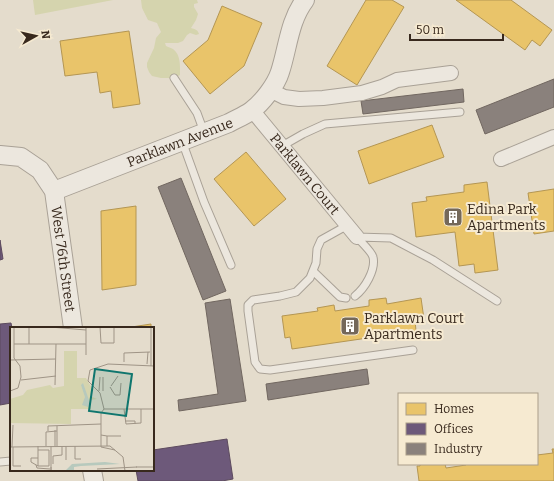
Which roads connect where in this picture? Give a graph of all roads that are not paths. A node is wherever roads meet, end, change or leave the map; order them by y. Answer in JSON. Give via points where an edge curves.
{"nodes":[{"id":1,"x":305,"y":0,"type":"edge"},
{"id":2,"x":451,"y":73,"type":"dead end"},
{"id":3,"x":174,"y":78,"type":"dead end"},
{"id":4,"x":270,"y":90,"type":"junction"},
{"id":5,"x":252,"y":110,"type":"junction"},
{"id":6,"x":460,"y":112,"type":"dead end"},
{"id":7,"x":204,"y":132,"type":"junction"},
{"id":8,"x":554,"y":137,"type":"edge"},
{"id":9,"x":182,"y":141,"type":"junction"},
{"id":10,"x":282,"y":146,"type":"junction"},
{"id":11,"x":0,"y":155,"type":"edge"},
{"id":12,"x":501,"y":159,"type":"dead end"},
{"id":13,"x":54,"y":191,"type":"junction"},
{"id":14,"x":348,"y":225,"type":"junction"},
{"id":15,"x":357,"y":237,"type":"junction"},
{"id":16,"x":231,"y":265,"type":"dead end"},
{"id":17,"x":313,"y":272,"type":"junction"},
{"id":18,"x":355,"y":296,"type":"dead end"},
{"id":19,"x":346,"y":298,"type":"dead end"},
{"id":20,"x":497,"y":302,"type":"dead end"},
{"id":21,"x":73,"y":327,"type":"edge"},
{"id":22,"x":413,"y":350,"type":"dead end"},
{"id":23,"x":10,"y":461,"type":"edge"},
{"id":24,"x":0,"y":462,"type":"edge"},
{"id":25,"x":92,"y":471,"type":"edge"},
{"id":26,"x":94,"y":481,"type":"edge"}],
"edges":[{"from":1,"to":4,"type":"street","name":"Parklawn Avenue","via":[[291,29],[280,74]]},
{"from":2,"to":4,"type":"street","via":[[397,80],[362,94],[323,98],[284,97]]},
{"from":3,"to":7,"type":"lane","via":[[197,113]]},
{"from":4,"to":5,"type":"street","name":"Parklawn Avenue"},
{"from":5,"to":7,"type":"street","name":"Parklawn Avenue"},
{"from":5,"to":10,"type":"street","name":"Parklawn Court"},
{"from":6,"to":10,"type":"lane","via":[[325,124]]},
{"from":7,"to":9,"type":"street","name":"Parklawn Avenue"},
{"from":8,"to":12,"type":"street"},
{"from":9,"to":13,"type":"street","name":"Parklawn Avenue"},
{"from":9,"to":16,"type":"lane"},
{"from":10,"to":14,"type":"street","name":"Parklawn Court"},
{"from":11,"to":13,"type":"street","via":[[20,157],[40,170]]},
{"from":13,"to":21,"type":"street","name":"West 76th Street"},
{"from":14,"to":15,"type":"street","name":"Parklawn Court"},
{"from":14,"to":17,"type":"lane","via":[[321,240]]},
{"from":15,"to":18,"type":"lane","via":[[373,256],[374,266],[362,291]]},
{"from":15,"to":20,"type":"lane","via":[[391,238],[433,260]]},
{"from":17,"to":19,"type":"lane","via":[[340,297]]},
{"from":17,"to":22,"type":"lane","via":[[296,292],[253,300],[248,305],[255,362],[260,369],[270,370]]},
{"from":23,"to":24,"type":"lane"},
{"from":25,"to":26,"type":"street"}]}
